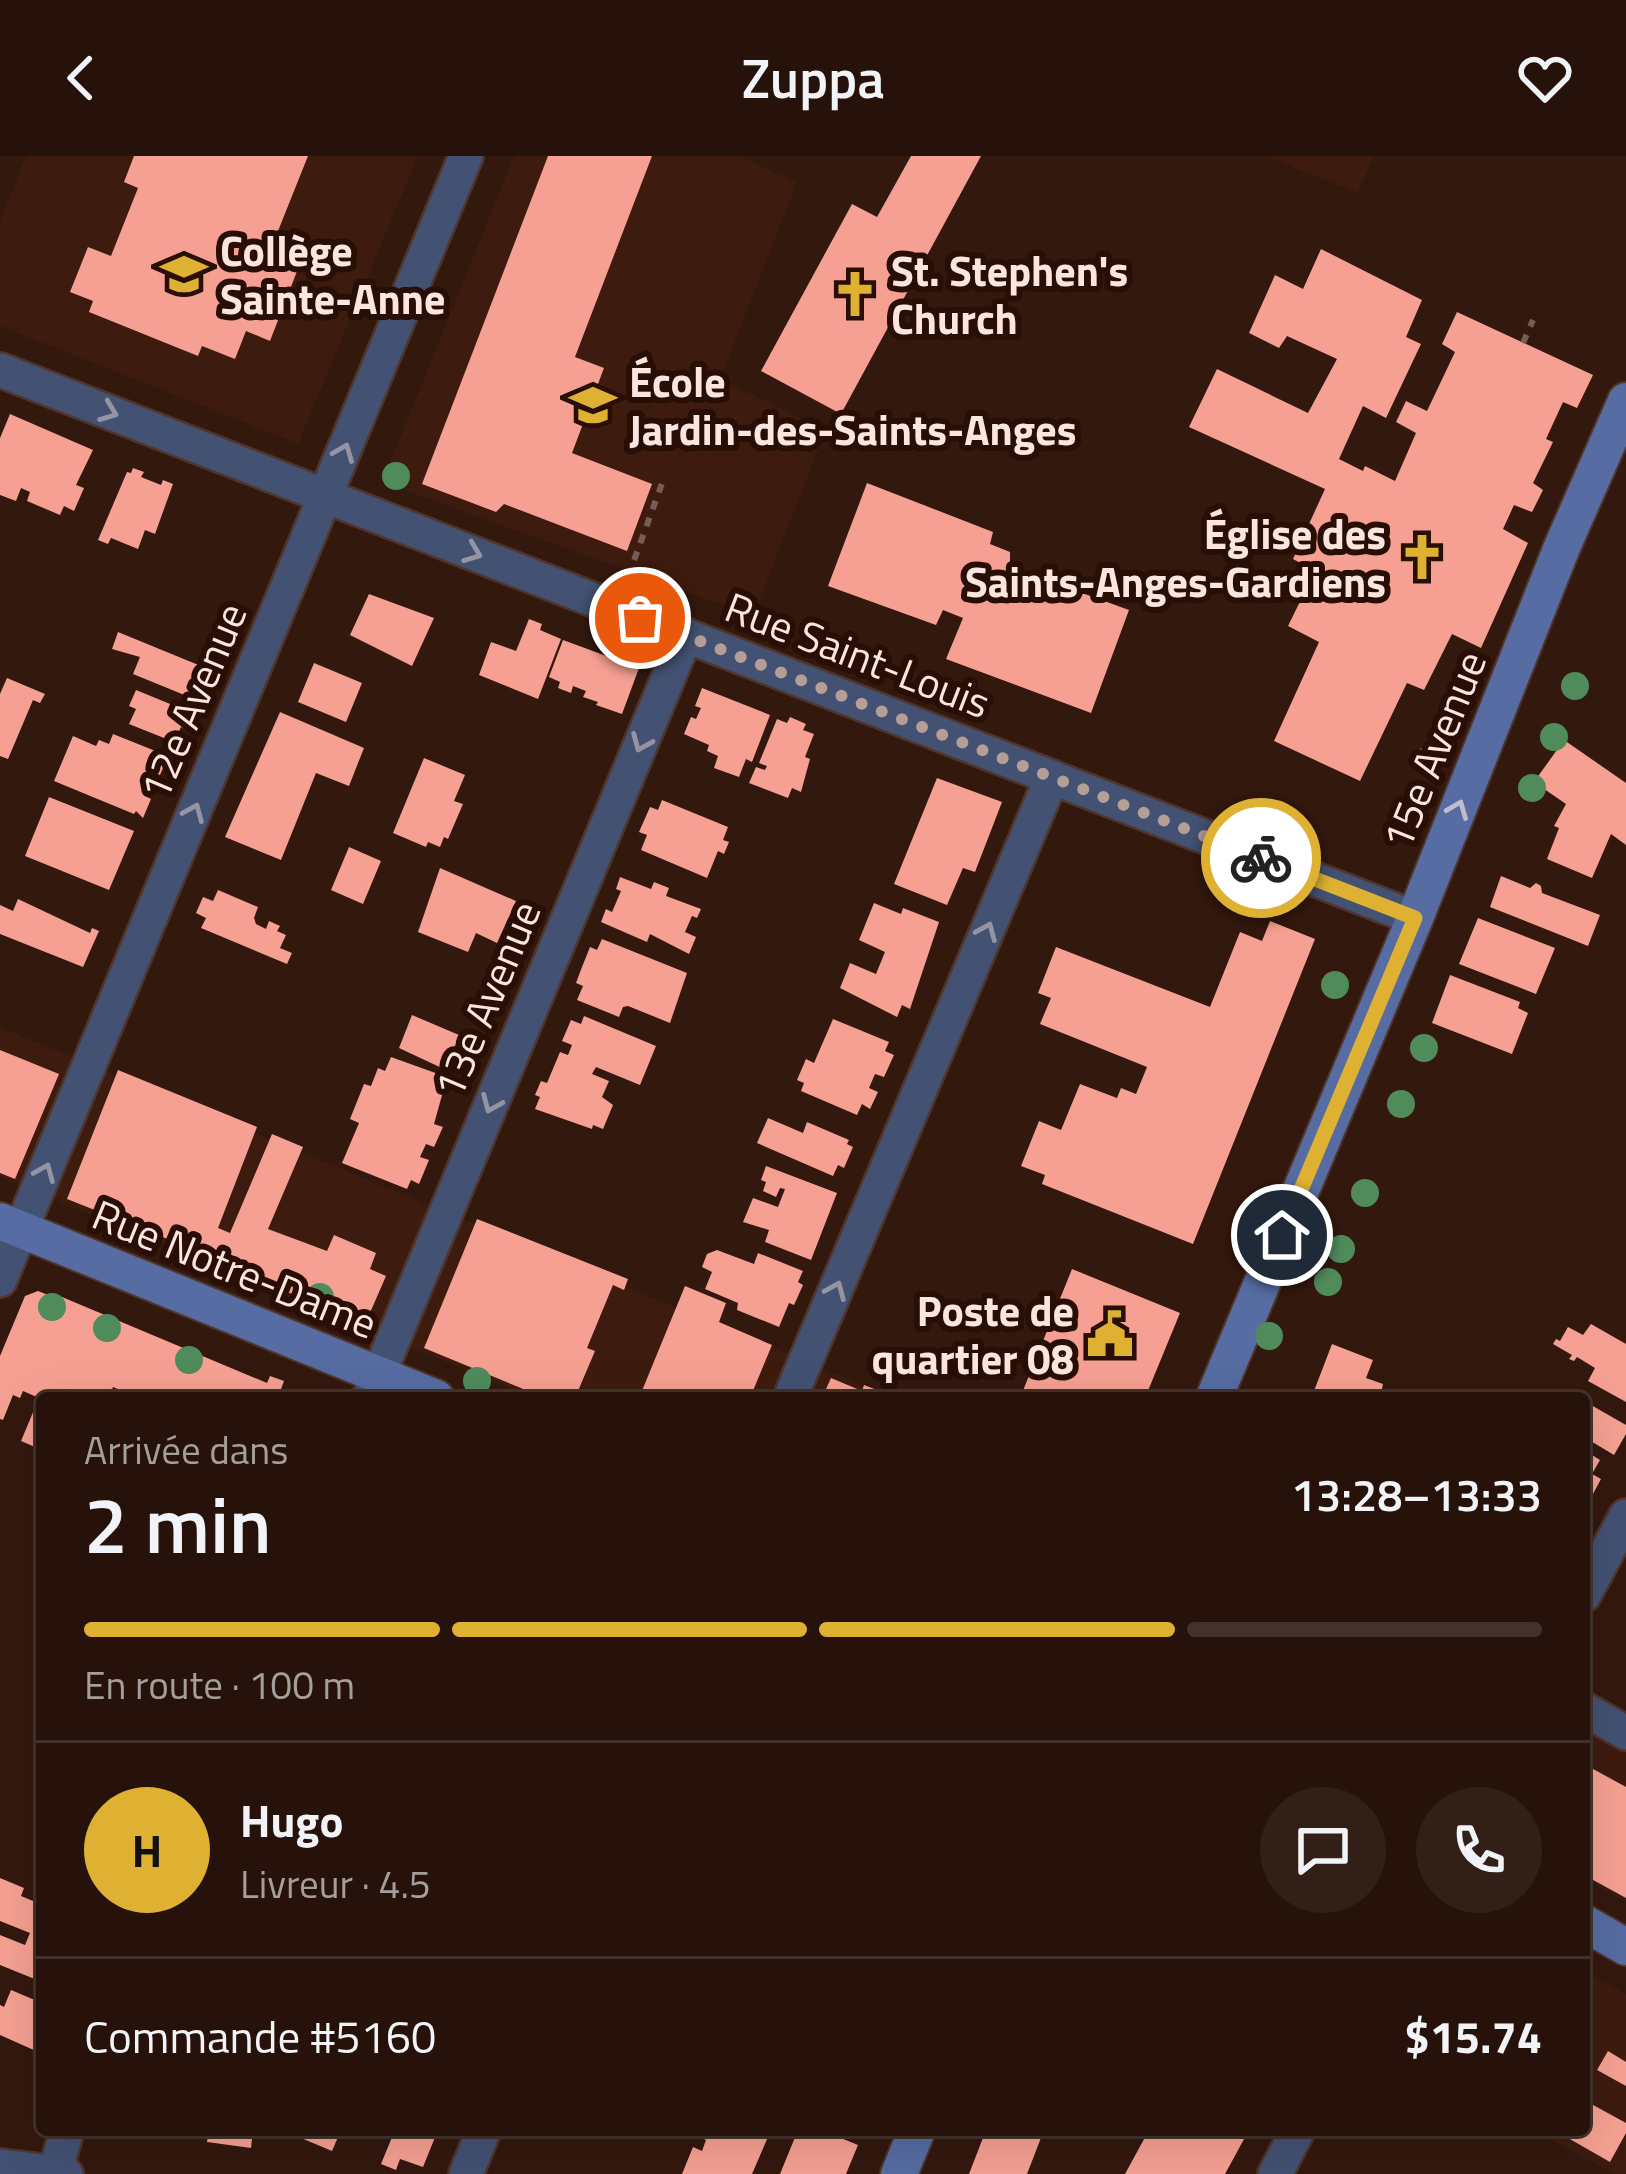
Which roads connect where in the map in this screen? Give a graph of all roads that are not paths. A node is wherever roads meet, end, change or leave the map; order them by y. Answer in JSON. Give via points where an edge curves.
{"nodes":[{"id":1,"x":466,"y":156,"type":"edge"},
{"id":2,"x":0,"y":370,"type":"edge"},
{"id":3,"x":1626,"y":401,"type":"edge"},
{"id":4,"x":326,"y":496,"type":"junction"},
{"id":5,"x":686,"y":635,"type":"junction"},
{"id":6,"x":1052,"y":777,"type":"junction"},
{"id":7,"x":1415,"y":918,"type":"junction"},
{"id":8,"x":10,"y":1226,"type":"edge"},
{"id":9,"x":0,"y":1280,"type":"edge"},
{"id":10,"x":374,"y":1386,"type":"edge"},
{"id":11,"x":405,"y":1392,"type":"edge"},
{"id":12,"x":793,"y":1392,"type":"edge"},
{"id":13,"x":1217,"y":1392,"type":"edge"},
{"id":14,"x":1626,"y":1516,"type":"edge"},
{"id":15,"x":1590,"y":1584,"type":"edge"},
{"id":16,"x":1590,"y":1712,"type":"edge"},
{"id":17,"x":1626,"y":1733,"type":"edge"},
{"id":18,"x":1590,"y":1926,"type":"edge"},
{"id":19,"x":1626,"y":1946,"type":"edge"},
{"id":20,"x":65,"y":2136,"type":"edge"},
{"id":21,"x":482,"y":2136,"type":"edge"},
{"id":22,"x":915,"y":2136,"type":"edge"},
{"id":23,"x":1295,"y":2136,"type":"edge"},
{"id":24,"x":0,"y":2166,"type":"edge"},
{"id":25,"x":55,"y":2173,"type":"edge"},
{"id":26,"x":66,"y":2174,"type":"edge"},
{"id":27,"x":466,"y":2174,"type":"edge"},
{"id":28,"x":899,"y":2174,"type":"edge"},
{"id":29,"x":1275,"y":2174,"type":"edge"}],
"edges":[{"from":4,"to":1,"type":"street","name":"12e Avenue","one_way":true},
{"from":2,"to":4,"type":"street","name":"Rue Saint-Louis","one_way":true},
{"from":7,"to":3,"type":"street","name":"15e Avenue","one_way":true},
{"from":4,"to":5,"type":"street","name":"Rue Saint-Louis","one_way":true},
{"from":8,"to":4,"type":"street","name":"12e Avenue","one_way":true},
{"from":5,"to":6,"type":"street","name":"Rue Saint-Louis"},
{"from":5,"to":10,"type":"street","name":"13e Avenue","one_way":true},
{"from":6,"to":7,"type":"street","name":"Rue Saint-Louis"},
{"from":12,"to":6,"type":"street","one_way":true},
{"from":7,"to":13,"type":"street","name":"15e Avenue"},
{"from":8,"to":9,"type":"street","name":"12e Avenue"},
{"from":8,"to":10,"type":"street","name":"Rue Notre-Dame"},
{"from":10,"to":11,"type":"street","name":"Rue Notre-Dame"},
{"from":14,"to":15,"type":"street"},
{"from":16,"to":17,"type":"street"},
{"from":18,"to":19,"type":"street"},
{"from":20,"to":25,"type":"street"},
{"from":21,"to":27,"type":"street"},
{"from":22,"to":28,"type":"street"},
{"from":23,"to":29,"type":"street"},
{"from":24,"to":25,"type":"street"},
{"from":25,"to":26,"type":"street"}]}
